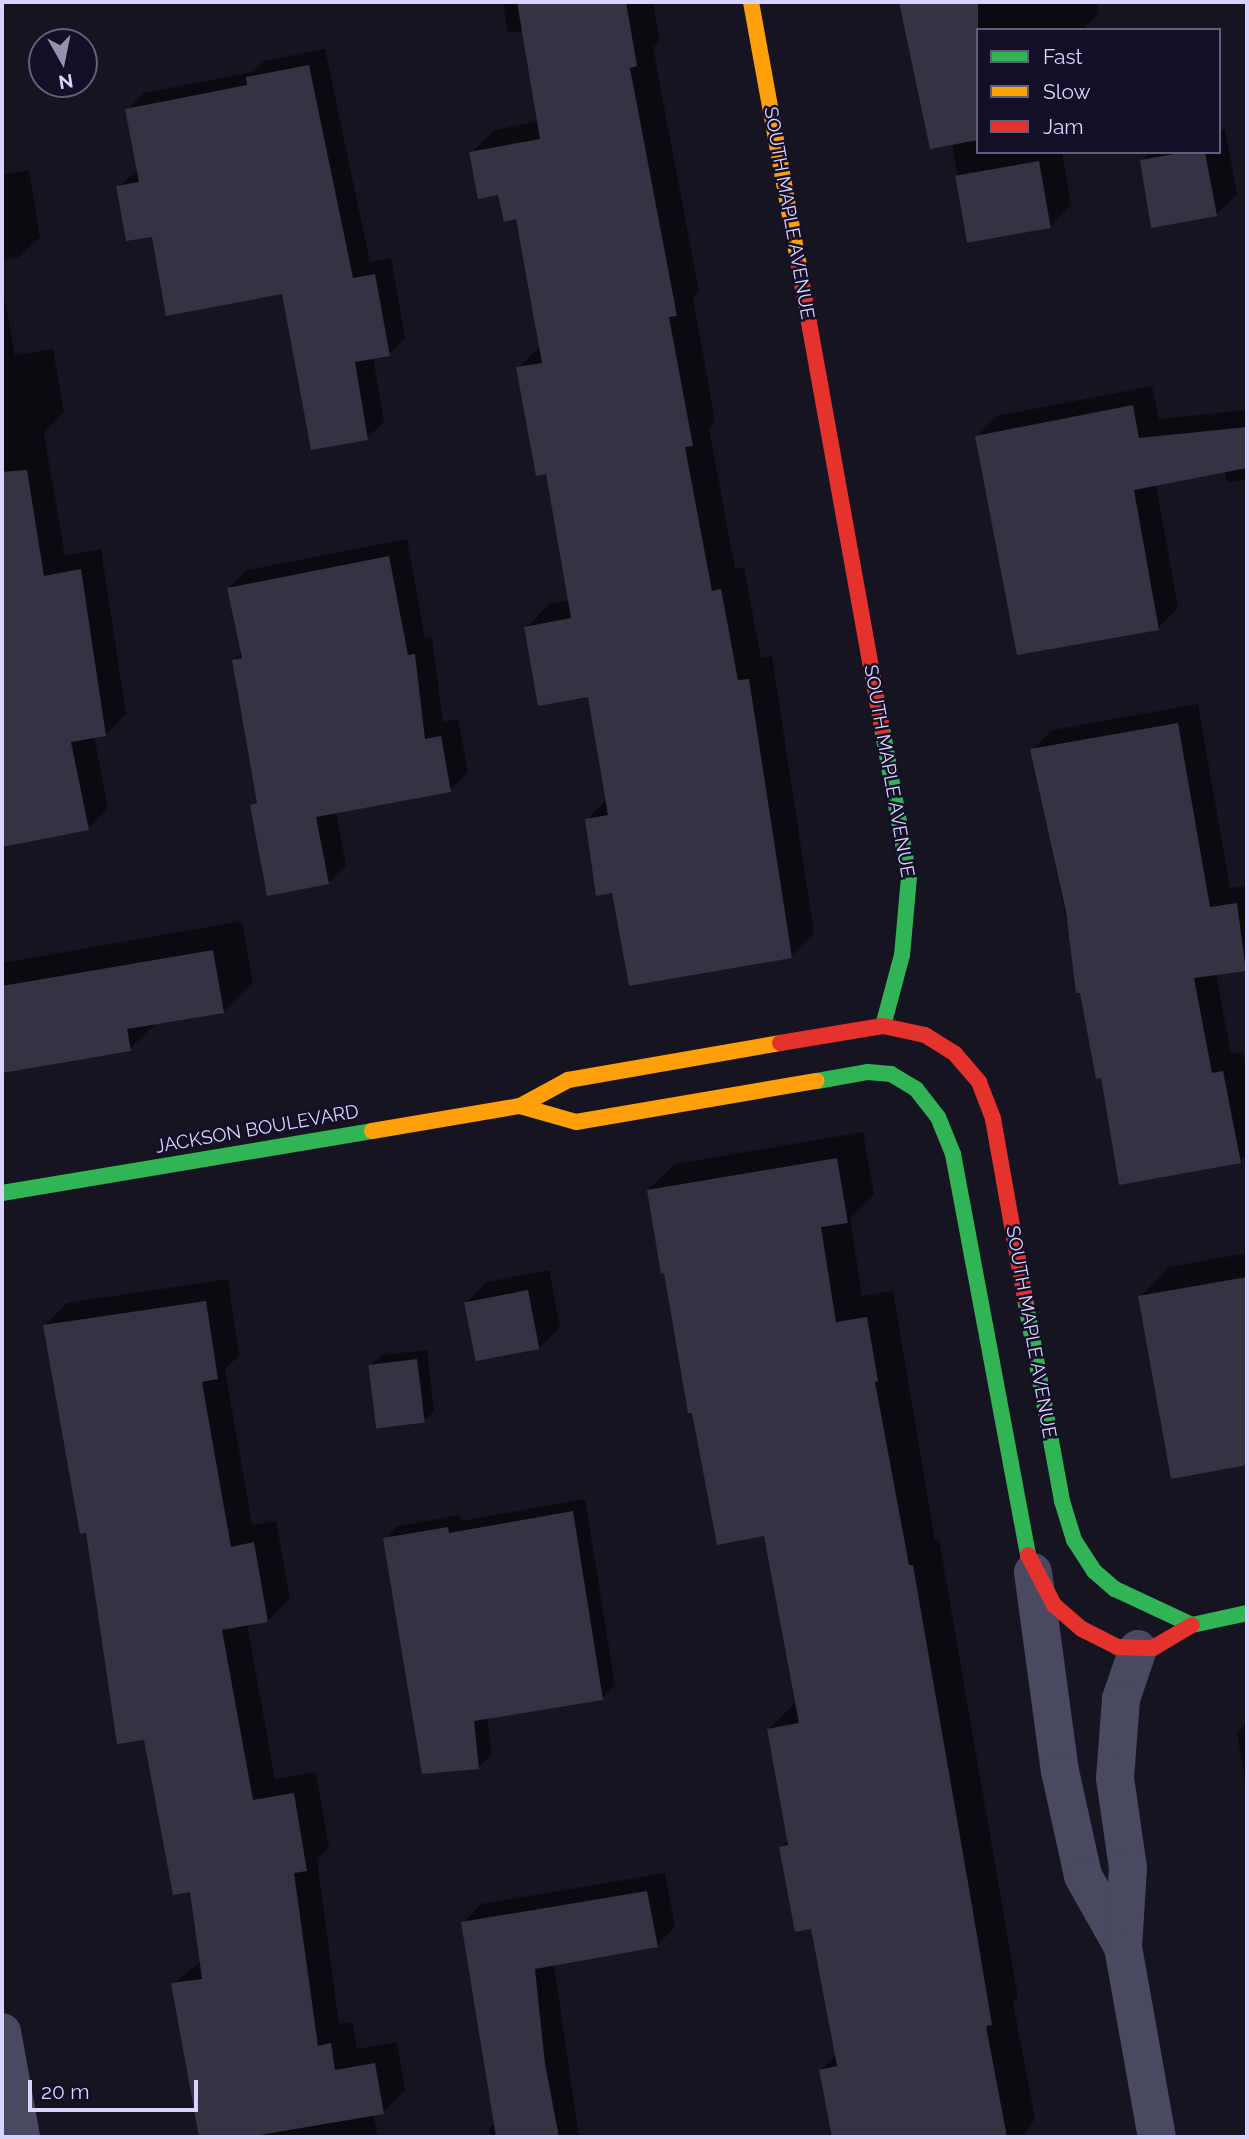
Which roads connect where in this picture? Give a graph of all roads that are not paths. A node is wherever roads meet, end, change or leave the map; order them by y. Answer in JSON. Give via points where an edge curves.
{"nodes":[{"id":1,"x":751,"y":2,"type":"edge"},
{"id":2,"x":883,"y":1026,"type":"junction"},
{"id":3,"x":520,"y":1106,"type":"junction"},
{"id":4,"x":2,"y":1193,"type":"edge"},
{"id":5,"x":1033,"y":1572,"type":"junction"},
{"id":6,"x":1247,"y":1613,"type":"edge"},
{"id":7,"x":1192,"y":1625,"type":"junction"},
{"id":8,"x":1138,"y":1649,"type":"junction"},
{"id":9,"x":1123,"y":1947,"type":"junction"},
{"id":10,"x":2,"y":2032,"type":"edge"},
{"id":11,"x":21,"y":2137,"type":"edge"},
{"id":12,"x":1157,"y":2137,"type":"edge"}],
"edges":[{"from":1,"to":2,"type":"street","name":"SOUTH MAPLE AVENUE","via":[[909,877],[902,954]]},
{"from":2,"to":3,"type":"street","name":"JACKSON BOULEVARD","via":[[568,1080]]},
{"from":2,"to":7,"type":"street","name":"SOUTH MAPLE AVENUE","via":[[925,1035],[956,1055],[979,1083],[993,1119],[1062,1501],[1074,1540],[1094,1570],[1115,1589]]},
{"from":3,"to":4,"type":"street","name":"JACKSON BOULEVARD"},
{"from":3,"to":5,"type":"street","name":"JACKSON BOULEVARD","via":[[576,1122],[868,1072],[891,1074],[916,1088],[938,1117],[953,1154],[1022,1535]]},
{"from":5,"to":8,"type":"street","via":[[1054,1605],[1082,1629],[1117,1647]]},
{"from":5,"to":9,"type":"street","via":[[1060,1772],[1083,1876]]},
{"from":6,"to":7,"type":"street"},
{"from":7,"to":8,"type":"street","via":[[1153,1647]]},
{"from":8,"to":9,"type":"street","via":[[1121,1699],[1115,1778],[1128,1868]]},
{"from":9,"to":12,"type":"street"},
{"from":10,"to":11,"type":"street"}]}
